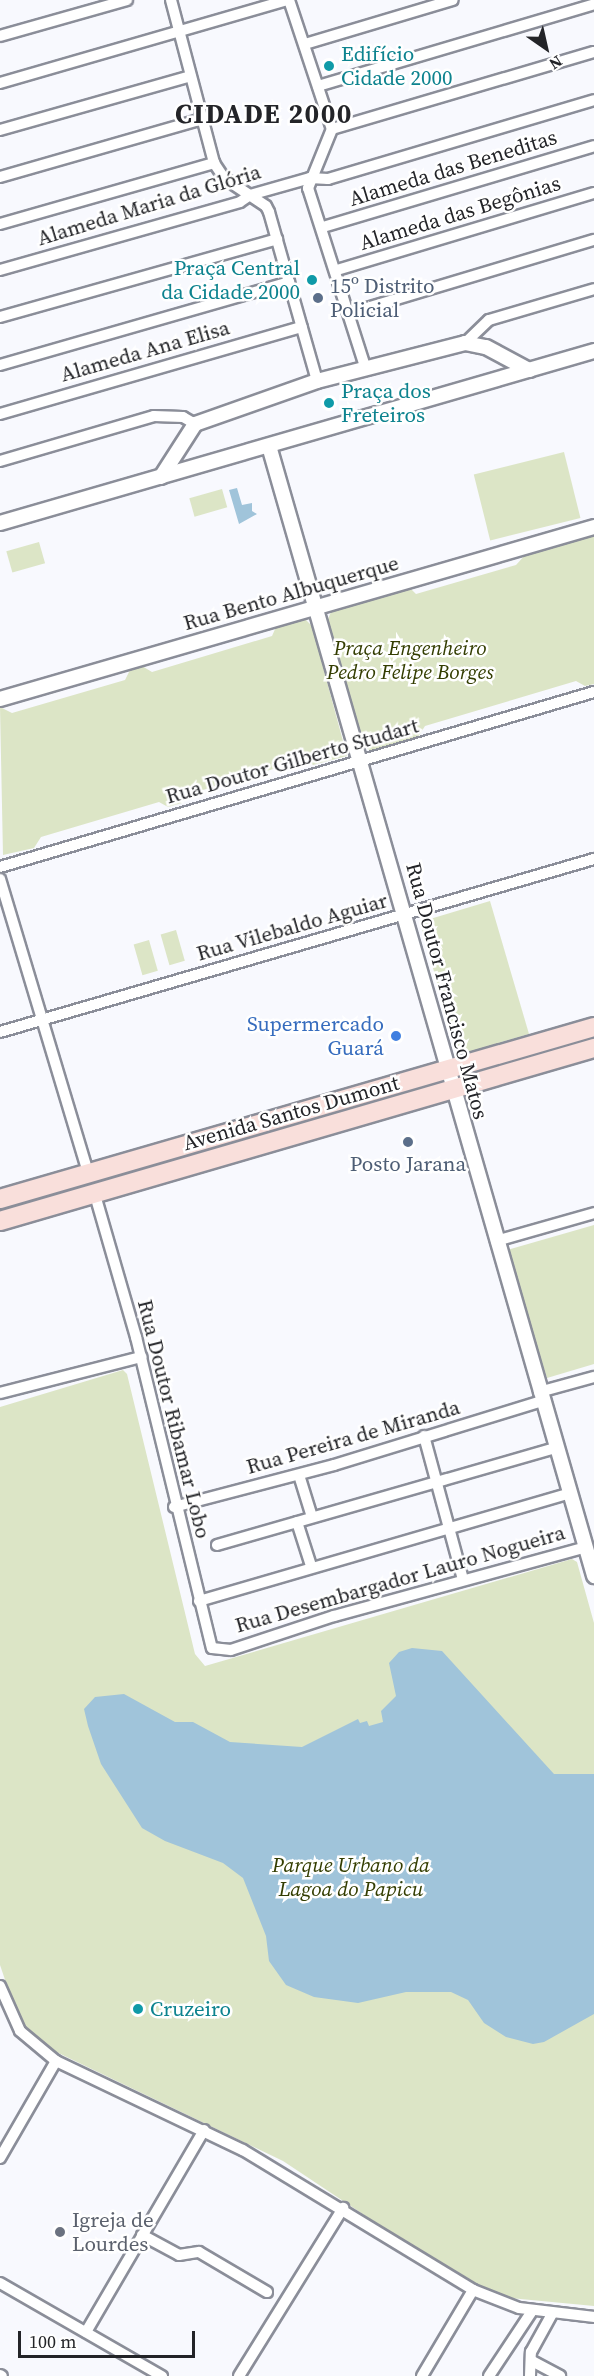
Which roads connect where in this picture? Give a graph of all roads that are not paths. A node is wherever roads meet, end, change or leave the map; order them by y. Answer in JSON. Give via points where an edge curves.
{"nodes":[{"id":1,"x":127,"y":0,"type":"edge"},
{"id":2,"x":171,"y":0,"type":"edge"},
{"id":3,"x":289,"y":0,"type":"edge"},
{"id":4,"x":453,"y":0,"type":"edge"},
{"id":5,"x":594,"y":4,"type":"edge"},
{"id":6,"x":180,"y":31,"type":"junction"},
{"id":7,"x":0,"y":36,"type":"edge"},
{"id":8,"x":305,"y":44,"type":"junction"},
{"id":9,"x":594,"y":52,"type":"edge"},
{"id":10,"x":191,"y":76,"type":"junction"},
{"id":11,"x":0,"y":83,"type":"edge"},
{"id":12,"x":318,"y":86,"type":"junction"},
{"id":13,"x":594,"y":100,"type":"edge"},
{"id":14,"x":202,"y":119,"type":"junction"},
{"id":15,"x":332,"y":129,"type":"junction"},
{"id":16,"x":0,"y":130,"type":"edge"},
{"id":17,"x":594,"y":146,"type":"edge"},
{"id":18,"x":214,"y":164,"type":"junction"},
{"id":19,"x":0,"y":177,"type":"edge"},
{"id":20,"x":310,"y":178,"type":"junction"},
{"id":21,"x":594,"y":193,"type":"edge"},
{"id":22,"x":250,"y":195,"type":"junction"},
{"id":23,"x":0,"y":224,"type":"edge"},
{"id":24,"x":323,"y":227,"type":"junction"},
{"id":25,"x":277,"y":238,"type":"junction"},
{"id":26,"x":594,"y":240,"type":"edge"},
{"id":27,"x":0,"y":270,"type":"edge"},
{"id":28,"x":337,"y":270,"type":"junction"},
{"id":29,"x":289,"y":282,"type":"junction"},
{"id":30,"x":594,"y":289,"type":"edge"},
{"id":31,"x":350,"y":313,"type":"junction"},
{"id":32,"x":0,"y":317,"type":"edge"},
{"id":33,"x":302,"y":327,"type":"junction"},
{"id":34,"x":465,"y":343,"type":"junction"},
{"id":35,"x":594,"y":351,"type":"edge"},
{"id":36,"x":0,"y":365,"type":"edge"},
{"id":37,"x":365,"y":367,"type":"junction"},
{"id":38,"x":529,"y":370,"type":"junction"},
{"id":39,"x":317,"y":381,"type":"junction"},
{"id":40,"x":0,"y":414,"type":"edge"},
{"id":41,"x":195,"y":424,"type":"junction"},
{"id":42,"x":269,"y":446,"type":"junction"},
{"id":43,"x":0,"y":461,"type":"edge"},
{"id":44,"x":161,"y":477,"type":"junction"},
{"id":45,"x":0,"y":523,"type":"edge"},
{"id":46,"x":594,"y":527,"type":"edge"},
{"id":47,"x":317,"y":608,"type":"junction"},
{"id":48,"x":594,"y":692,"type":"edge"},
{"id":49,"x":0,"y":699,"type":"edge"},
{"id":50,"x":361,"y":761,"type":"junction"},
{"id":51,"x":594,"y":859,"type":"edge"},
{"id":52,"x":0,"y":867,"type":"edge"},
{"id":53,"x":0,"y":879,"type":"edge"},
{"id":54,"x":405,"y":914,"type":"junction"},
{"id":55,"x":44,"y":1019,"type":"junction"},
{"id":56,"x":594,"y":1027,"type":"edge"},
{"id":57,"x":0,"y":1032,"type":"edge"},
{"id":58,"x":594,"y":1048,"type":"edge"},
{"id":59,"x":448,"y":1068,"type":"junction"},
{"id":60,"x":452,"y":1089,"type":"junction"},
{"id":61,"x":265,"y":1122,"type":"junction"},
{"id":62,"x":236,"y":1130,"type":"junction"},
{"id":63,"x":271,"y":1143,"type":"junction"},
{"id":64,"x":241,"y":1150,"type":"junction"},
{"id":65,"x":88,"y":1173,"type":"junction"},
{"id":66,"x":95,"y":1195,"type":"junction"},
{"id":67,"x":0,"y":1199,"type":"edge"},
{"id":68,"x":594,"y":1213,"type":"edge"},
{"id":69,"x":0,"y":1221,"type":"edge"},
{"id":70,"x":496,"y":1242,"type":"junction"},
{"id":71,"x":141,"y":1357,"type":"junction"},
{"id":72,"x":594,"y":1377,"type":"edge"},
{"id":73,"x":0,"y":1393,"type":"edge"},
{"id":74,"x":541,"y":1396,"type":"junction"},
{"id":75,"x":424,"y":1437,"type":"junction"},
{"id":76,"x":558,"y":1447,"type":"junction"},
{"id":77,"x":299,"y":1475,"type":"junction"},
{"id":78,"x":438,"y":1483,"type":"junction"},
{"id":79,"x":570,"y":1493,"type":"junction"},
{"id":80,"x":174,"y":1507,"type":"junction"},
{"id":81,"x":312,"y":1517,"type":"junction"},
{"id":82,"x":297,"y":1522,"type":"junction"},
{"id":83,"x":450,"y":1527,"type":"junction"},
{"id":84,"x":217,"y":1545,"type":"dead end"},
{"id":85,"x":590,"y":1547,"type":"edge"},
{"id":86,"x":311,"y":1566,"type":"junction"},
{"id":87,"x":594,"y":1576,"type":"edge"},
{"id":88,"x":463,"y":1580,"type":"junction"},
{"id":89,"x":199,"y":1601,"type":"junction"},
{"id":90,"x":217,"y":1650,"type":"joint"},
{"id":91,"x":0,"y":1986,"type":"edge"},
{"id":92,"x":56,"y":2061,"type":"junction"},
{"id":93,"x":204,"y":2130,"type":"junction"},
{"id":94,"x":0,"y":2158,"type":"edge"},
{"id":95,"x":343,"y":2208,"type":"junction"},
{"id":96,"x":142,"y":2235,"type":"junction"},
{"id":97,"x":0,"y":2283,"type":"edge"},
{"id":98,"x":473,"y":2290,"type":"junction"},
{"id":99,"x":267,"y":2292,"type":"dead end"},
{"id":100,"x":532,"y":2311,"type":"junction"},
{"id":101,"x":552,"y":2314,"type":"junction"},
{"id":102,"x":594,"y":2317,"type":"edge"},
{"id":103,"x":86,"y":2332,"type":"junction"},
{"id":104,"x":511,"y":2342,"type":"junction"},
{"id":105,"x":532,"y":2356,"type":"junction"},
{"id":106,"x":162,"y":2376,"type":"edge"},
{"id":107,"x":239,"y":2376,"type":"edge"},
{"id":108,"x":422,"y":2376,"type":"edge"},
{"id":109,"x":489,"y":2376,"type":"edge"},
{"id":110,"x":530,"y":2376,"type":"edge"},
{"id":111,"x":560,"y":2376,"type":"edge"}],
"edges":[{"from":1,"to":7,"type":"street"},
{"from":2,"to":6,"type":"street"},
{"from":3,"to":6,"type":"street"},
{"from":3,"to":8,"type":"street"},
{"from":4,"to":8,"type":"street"},
{"from":5,"to":12,"type":"street"},
{"from":6,"to":10,"type":"street"},
{"from":6,"to":11,"type":"street"},
{"from":8,"to":12,"type":"street"},
{"from":9,"to":15,"type":"street"},
{"from":10,"to":14,"type":"street"},
{"from":10,"to":16,"type":"street"},
{"from":12,"to":15,"type":"street"},
{"from":13,"to":20,"type":"street","name":"Alameda Maria da Glória","via":[[328,179]]},
{"from":14,"to":18,"type":"street"},
{"from":14,"to":19,"type":"street"},
{"from":15,"to":20,"type":"street"},
{"from":17,"to":24,"type":"street","name":"Alameda das Beneditas"},
{"from":18,"to":22,"type":"street","via":[[224,178]]},
{"from":18,"to":23,"type":"street"},
{"from":20,"to":22,"type":"street","name":"Alameda Maria da Glória"},
{"from":20,"to":24,"type":"street","via":[[308,188]]},
{"from":21,"to":28,"type":"street","name":"Alameda das Begônias"},
{"from":22,"to":25,"type":"street","via":[[266,206]]},
{"from":22,"to":27,"type":"street","name":"Alameda Maria da Glória","via":[[240,202]]},
{"from":24,"to":28,"type":"street"},
{"from":25,"to":29,"type":"street"},
{"from":25,"to":32,"type":"street"},
{"from":26,"to":31,"type":"street"},
{"from":28,"to":31,"type":"street"},
{"from":29,"to":33,"type":"street"},
{"from":29,"to":36,"type":"street"},
{"from":30,"to":34,"type":"street","via":[[489,320]]},
{"from":31,"to":37,"type":"street"},
{"from":33,"to":39,"type":"street"},
{"from":33,"to":40,"type":"street","name":"Alameda Ana Elisa"},
{"from":34,"to":37,"type":"street"},
{"from":34,"to":38,"type":"street","via":[[486,347]]},
{"from":35,"to":38,"type":"street"},
{"from":37,"to":39,"type":"street"},
{"from":38,"to":42,"type":"street"},
{"from":39,"to":41,"type":"street"},
{"from":41,"to":43,"type":"street","via":[[183,417],[154,416]]},
{"from":41,"to":44,"type":"street"},
{"from":42,"to":44,"type":"street"},
{"from":42,"to":47,"type":"street","name":"Rua Doutor Francisco Matos"},
{"from":44,"to":45,"type":"street"},
{"from":46,"to":47,"type":"street","name":"Rua Bento Albuquerque"},
{"from":47,"to":49,"type":"street","name":"Rua Bento Albuquerque"},
{"from":47,"to":50,"type":"street","name":"Rua Doutor Francisco Matos"},
{"from":48,"to":50,"type":"street","name":"Rua Doutor Gilberto Studart"},
{"from":50,"to":52,"type":"street","name":"Rua Doutor Gilberto Studart"},
{"from":50,"to":54,"type":"street","name":"Rua Doutor Francisco Matos"},
{"from":51,"to":54,"type":"street","name":"Rua Vilebaldo Aguiar"},
{"from":53,"to":55,"type":"street"},
{"from":54,"to":55,"type":"street","name":"Rua Vilebaldo Aguiar"},
{"from":54,"to":59,"type":"street","name":"Rua Doutor Francisco Matos"},
{"from":55,"to":57,"type":"street","name":"Rua Vilebaldo Aguiar"},
{"from":55,"to":65,"type":"street"},
{"from":56,"to":59,"type":"main road","name":"Avenida Santos Dumont"},
{"from":58,"to":60,"type":"main road","name":"Avenida Santos Dumont"},
{"from":59,"to":60,"type":"street","name":"Rua Doutor Francisco Matos"},
{"from":59,"to":61,"type":"main road","name":"Avenida Santos Dumont"},
{"from":60,"to":63,"type":"main road","name":"Avenida Santos Dumont"},
{"from":60,"to":70,"type":"street","name":"Rua Doutor Francisco Matos"},
{"from":61,"to":62,"type":"main road","name":"Avenida Santos Dumont"},
{"from":61,"to":63,"type":"main road"},
{"from":62,"to":64,"type":"main road"},
{"from":62,"to":65,"type":"main road","name":"Avenida Santos Dumont"},
{"from":63,"to":64,"type":"main road","name":"Avenida Santos Dumont"},
{"from":64,"to":66,"type":"main road","name":"Avenida Santos Dumont"},
{"from":65,"to":67,"type":"main road","name":"Avenida Santos Dumont"},
{"from":66,"to":69,"type":"main road","name":"Avenida Santos Dumont"},
{"from":66,"to":71,"type":"street","name":"Rua Doutor Ribamar Lobo"},
{"from":68,"to":70,"type":"street"},
{"from":70,"to":74,"type":"street","name":"Rua Doutor Francisco Matos"},
{"from":71,"to":73,"type":"street"},
{"from":71,"to":80,"type":"street","name":"Rua Doutor Ribamar Lobo"},
{"from":72,"to":74,"type":"street","name":"Rua Pereira de Miranda"},
{"from":74,"to":75,"type":"street","name":"Rua Pereira de Miranda"},
{"from":74,"to":76,"type":"street","name":"Rua Doutor Francisco Matos"},
{"from":75,"to":77,"type":"street","name":"Rua Pereira de Miranda"},
{"from":75,"to":78,"type":"street"},
{"from":76,"to":78,"type":"street"},
{"from":76,"to":79,"type":"street","name":"Rua Doutor Francisco Matos"},
{"from":77,"to":80,"type":"street","name":"Rua Pereira de Miranda"},
{"from":77,"to":81,"type":"street"},
{"from":78,"to":81,"type":"street"},
{"from":78,"to":83,"type":"street"},
{"from":79,"to":83,"type":"street"},
{"from":79,"to":85,"type":"street","name":"Rua Doutor Francisco Matos"},
{"from":80,"to":89,"type":"street","name":"Rua Doutor Ribamar Lobo"},
{"from":81,"to":82,"type":"street"},
{"from":82,"to":84,"type":"street"},
{"from":82,"to":86,"type":"street"},
{"from":83,"to":86,"type":"street"},
{"from":83,"to":88,"type":"street"},
{"from":85,"to":87,"type":"street","name":"Rua Doutor Francisco Matos"},
{"from":85,"to":88,"type":"street","name":"Rua Desembargador Lauro Nogueira"},
{"from":86,"to":89,"type":"street"},
{"from":88,"to":90,"type":"street","name":"Rua Desembargador Lauro Nogueira","via":[[231,1650]]},
{"from":89,"to":90,"type":"street","name":"Rua Doutor Ribamar Lobo","via":[[212,1648]]},
{"from":91,"to":92,"type":"street","via":[[20,2031]]},
{"from":92,"to":93,"type":"street"},
{"from":92,"to":94,"type":"street"},
{"from":93,"to":95,"type":"street"},
{"from":93,"to":96,"type":"street"},
{"from":95,"to":98,"type":"street","via":[[400,2248]]},
{"from":95,"to":107,"type":"street"},
{"from":96,"to":99,"type":"street","via":[[179,2255],[199,2252]]},
{"from":96,"to":103,"type":"street"},
{"from":97,"to":103,"type":"street"},
{"from":98,"to":100,"type":"street"},
{"from":98,"to":108,"type":"street"},
{"from":100,"to":101,"type":"street"},
{"from":100,"to":104,"type":"street"},
{"from":101,"to":102,"type":"street"},
{"from":101,"to":105,"type":"street"},
{"from":103,"to":106,"type":"street"},
{"from":104,"to":105,"type":"street"},
{"from":104,"to":109,"type":"street"},
{"from":105,"to":110,"type":"street"},
{"from":105,"to":111,"type":"street"}]}
